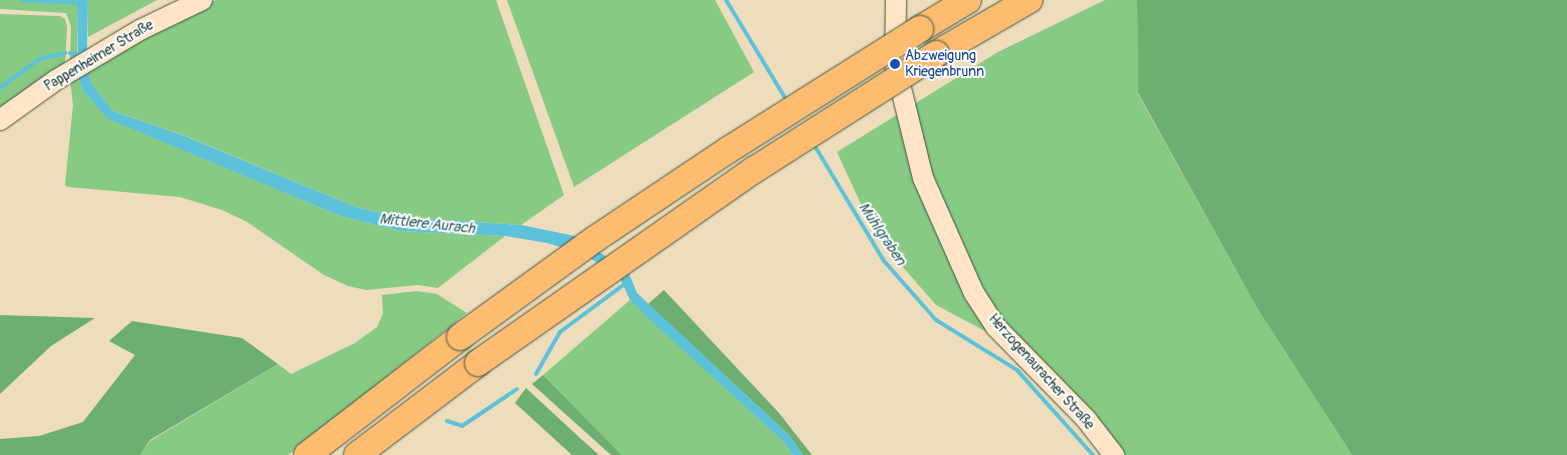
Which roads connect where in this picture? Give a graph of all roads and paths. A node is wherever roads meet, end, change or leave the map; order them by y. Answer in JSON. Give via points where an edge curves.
{"nodes":[{"id":1,"x":202,"y":0,"type":"edge"},
{"id":2,"x":896,"y":0,"type":"edge"},
{"id":3,"x":968,"y":0,"type":"edge"},
{"id":4,"x":1029,"y":0,"type":"edge"},
{"id":5,"x":0,"y":120,"type":"edge"},
{"id":6,"x":307,"y":455,"type":"edge"},
{"id":7,"x":357,"y":455,"type":"edge"},
{"id":8,"x":1114,"y":455,"type":"edge"}],
"edges":[{"from":1,"to":5,"type":"street","name":"Pappenheimer Straße","via":[[140,30],[56,80]]},
{"from":2,"to":8,"type":"street","name":"Herzogenauracher Straße","via":[[895,64],[921,169],[974,293],[996,327],[1086,419]]},
{"from":3,"to":6,"type":"highway","bridge":true,"via":[[728,150],[460,337]]},
{"from":4,"to":7,"type":"highway","bridge":true,"via":[[936,54],[746,174],[478,363]]}]}
